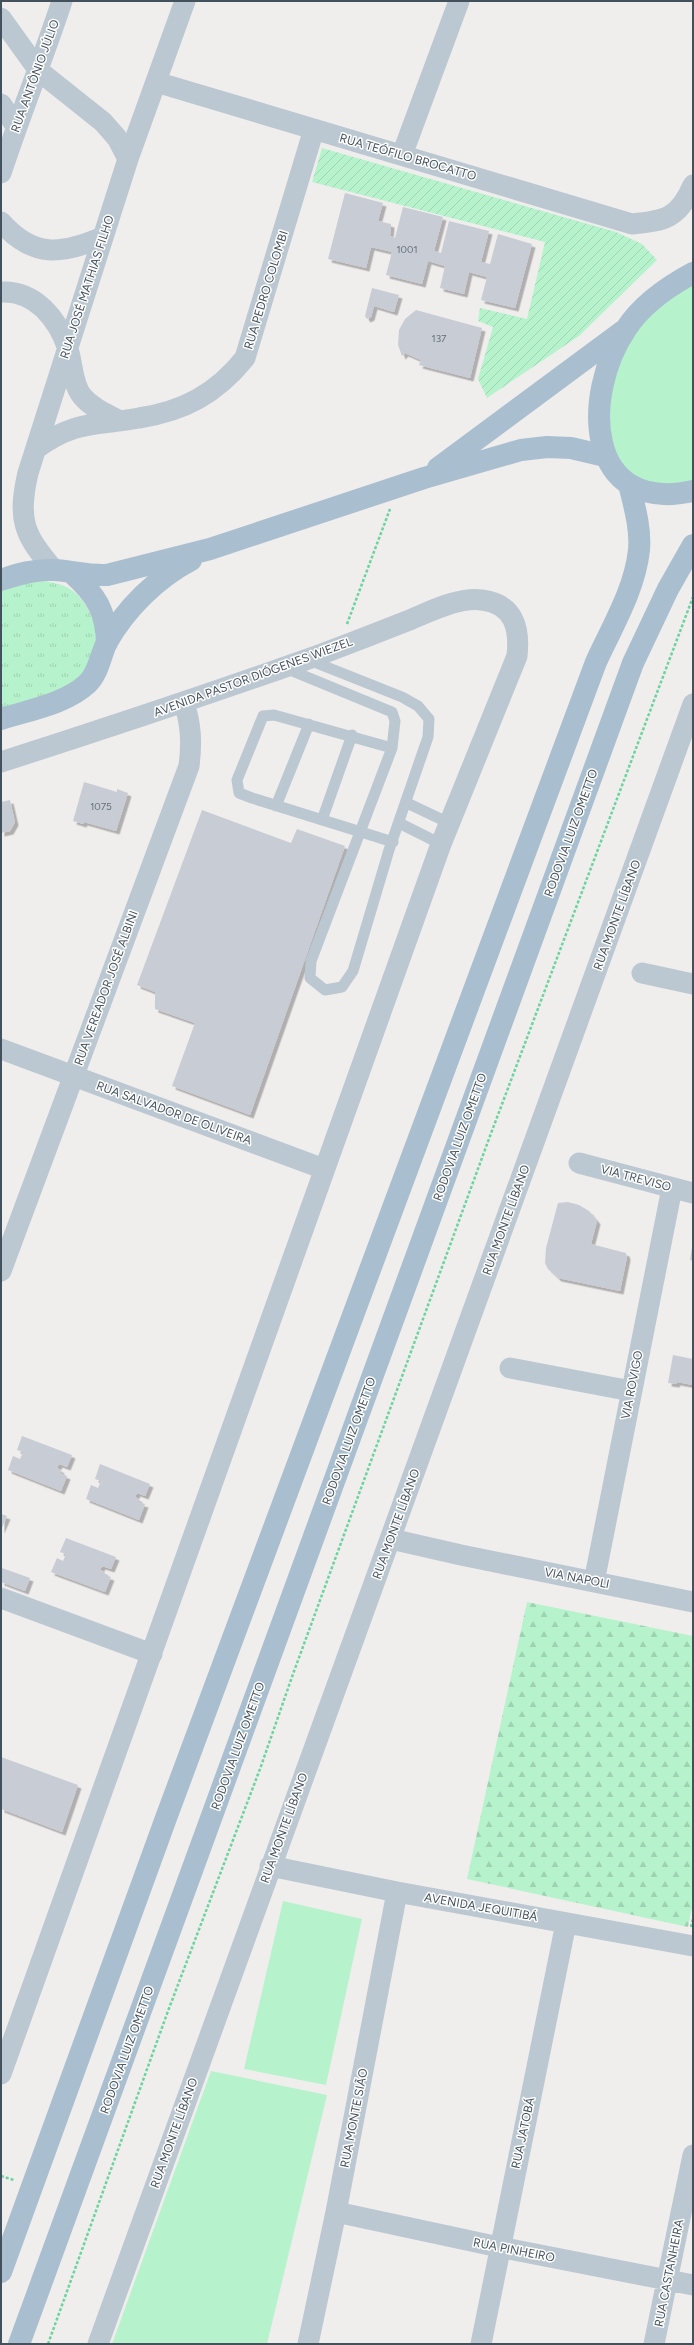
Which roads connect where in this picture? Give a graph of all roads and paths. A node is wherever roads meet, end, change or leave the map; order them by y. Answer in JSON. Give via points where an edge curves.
{"nodes":[{"id":1,"x":62,"y":1,"type":"edge"},
{"id":2,"x":185,"y":1,"type":"edge"},
{"id":3,"x":459,"y":1,"type":"edge"},
{"id":4,"x":1,"y":18,"type":"edge"},
{"id":5,"x":39,"y":71,"type":"junction"},
{"id":6,"x":156,"y":82,"type":"junction"},
{"id":7,"x":1,"y":104,"type":"edge"},
{"id":8,"x":16,"y":126,"type":"junction"},
{"id":9,"x":314,"y":129,"type":"junction"},
{"id":10,"x":402,"y":155,"type":"junction"},
{"id":11,"x":128,"y":160,"type":"junction"},
{"id":12,"x":1,"y":173,"type":"edge"},
{"id":13,"x":693,"y":184,"type":"edge"},
{"id":14,"x":1,"y":222,"type":"edge"},
{"id":15,"x":103,"y":237,"type":"junction"},
{"id":16,"x":693,"y":262,"type":"edge"},
{"id":17,"x":686,"y":277,"type":"edge"},
{"id":18,"x":1,"y":292,"type":"edge"},
{"id":19,"x":625,"y":329,"type":"junction"},
{"id":20,"x":68,"y":349,"type":"junction"},
{"id":21,"x":120,"y":421,"type":"junction"},
{"id":22,"x":37,"y":448,"type":"junction"},
{"id":23,"x":605,"y":456,"type":"junction"},
{"id":24,"x":424,"y":478,"type":"junction"},
{"id":25,"x":629,"y":484,"type":"junction"},
{"id":26,"x":399,"y":486,"type":"junction"},
{"id":27,"x":693,"y":492,"type":"edge"},
{"id":28,"x":693,"y":545,"type":"edge"},
{"id":29,"x":210,"y":549,"type":"junction"},
{"id":30,"x":64,"y":572,"type":"junction"},
{"id":31,"x":1,"y":580,"type":"edge"},
{"id":32,"x":693,"y":597,"type":"edge"},
{"id":33,"x":107,"y":643,"type":"junction"},
{"id":34,"x":338,"y":647,"type":"junction"},
{"id":35,"x":307,"y":659,"type":"junction"},
{"id":36,"x":283,"y":667,"type":"junction"},
{"id":37,"x":184,"y":702,"type":"junction"},
{"id":38,"x":693,"y":704,"type":"edge"},
{"id":39,"x":1,"y":719,"type":"edge"},
{"id":40,"x":309,"y":724,"type":"junction"},
{"id":41,"x":352,"y":736,"type":"junction"},
{"id":42,"x":392,"y":748,"type":"junction"},
{"id":43,"x":1,"y":762,"type":"edge"},
{"id":44,"x":407,"y":803,"type":"junction"},
{"id":45,"x":276,"y":806,"type":"junction"},
{"id":46,"x":322,"y":820,"type":"junction"},
{"id":47,"x":399,"y":822,"type":"junction"},
{"id":48,"x":449,"y":823,"type":"junction"},
{"id":49,"x":360,"y":832,"type":"junction"},
{"id":50,"x":393,"y":842,"type":"junction"},
{"id":51,"x":441,"y":844,"type":"junction"},
{"id":52,"x":642,"y":973,"type":"dead end"},
{"id":53,"x":693,"y":984,"type":"edge"},
{"id":54,"x":1,"y":1049,"type":"edge"},
{"id":55,"x":73,"y":1076,"type":"junction"},
{"id":56,"x":579,"y":1163,"type":"dead end"},
{"id":57,"x":324,"y":1169,"type":"junction"},
{"id":58,"x":672,"y":1188,"type":"junction"},
{"id":59,"x":693,"y":1193,"type":"edge"},
{"id":60,"x":1,"y":1271,"type":"edge"},
{"id":61,"x":510,"y":1368,"type":"dead end"},
{"id":62,"x":631,"y":1391,"type":"junction"},
{"id":63,"x":391,"y":1539,"type":"junction"},
{"id":64,"x":594,"y":1582,"type":"junction"},
{"id":65,"x":1,"y":1598,"type":"edge"},
{"id":66,"x":693,"y":1602,"type":"edge"},
{"id":67,"x":152,"y":1654,"type":"junction"},
{"id":68,"x":270,"y":1866,"type":"junction"},
{"id":69,"x":397,"y":1892,"type":"junction"},
{"id":70,"x":693,"y":1919,"type":"edge"},
{"id":71,"x":566,"y":1923,"type":"junction"},
{"id":72,"x":692,"y":1938,"type":"edge"},
{"id":73,"x":1,"y":2074,"type":"edge"},
{"id":74,"x":693,"y":2155,"type":"edge"},
{"id":75,"x":1,"y":2176,"type":"edge"},
{"id":76,"x":14,"y":2180,"type":"dead end"},
{"id":77,"x":336,"y":2212,"type":"junction"},
{"id":78,"x":499,"y":2247,"type":"junction"},
{"id":79,"x":1,"y":2272,"type":"edge"},
{"id":80,"x":666,"y":2279,"type":"junction"},
{"id":81,"x":693,"y":2285,"type":"edge"},
{"id":82,"x":19,"y":2344,"type":"edge"},
{"id":83,"x":48,"y":2344,"type":"edge"},
{"id":84,"x":98,"y":2344,"type":"edge"},
{"id":85,"x":308,"y":2344,"type":"edge"},
{"id":86,"x":481,"y":2344,"type":"edge"},
{"id":87,"x":654,"y":2344,"type":"edge"}],
"edges":[{"from":1,"to":5,"type":"street","name":"RUA ANTÔNIO JÚLIO"},
{"from":2,"to":6,"type":"street","name":"RUA JOSÉ MATHIAS FILHO"},
{"from":3,"to":10,"type":"street"},
{"from":4,"to":5,"type":"street"},
{"from":5,"to":8,"type":"street","name":"RUA ANTÔNIO JÚLIO"},
{"from":5,"to":11,"type":"street","via":[[103,122],[117,138]]},
{"from":6,"to":9,"type":"street","name":"RUA TEÓFILO BROCATTO"},
{"from":6,"to":11,"type":"street","name":"RUA JOSÉ MATHIAS FILHO"},
{"from":7,"to":8,"type":"street"},
{"from":8,"to":12,"type":"street","name":"RUA ANTÔNIO JÚLIO"},
{"from":9,"to":10,"type":"street","name":"RUA TEÓFILO BROCATTO"},
{"from":9,"to":21,"type":"street","name":"RUA PEDRO COLOMBI","via":[[245,358],[229,378],[210,393],[179,408]]},
{"from":10,"to":13,"type":"street","name":"RUA TEÓFILO BROCATTO","via":[[632,224],[661,221],[682,205]]},
{"from":11,"to":15,"type":"street","name":"RUA JOSÉ MATHIAS FILHO"},
{"from":14,"to":15,"type":"street","via":[[16,238],[33,247],[46,250],[74,249]]},
{"from":15,"to":20,"type":"street","name":"RUA JOSÉ MATHIAS FILHO"},
{"from":16,"to":17,"type":"main road"},
{"from":17,"to":19,"type":"main road","via":[[640,311]]},
{"from":18,"to":20,"type":"street","via":[[23,295],[37,302],[50,315]]},
{"from":19,"to":23,"type":"main road","via":[[608,365],[598,399],[599,431]]},
{"from":19,"to":24,"type":"main road"},
{"from":20,"to":21,"type":"street","via":[[74,379],[81,395],[93,407]]},
{"from":20,"to":22,"type":"street","name":"RUA JOSÉ MATHIAS FILHO"},
{"from":21,"to":22,"type":"street","name":"RUA PEDRO COLOMBI","via":[[92,423],[70,429]]},
{"from":22,"to":30,"type":"street","name":"RUA JOSÉ MATHIAS FILHO","via":[[22,497],[24,520],[29,539]]},
{"from":23,"to":24,"type":"main road","via":[[571,448],[521,450]]},
{"from":23,"to":25,"type":"main road"},
{"from":24,"to":26,"type":"main road"},
{"from":25,"to":27,"type":"main road","via":[[655,493]]},
{"from":25,"to":79,"type":"main road","via":[[637,517],[639,550],[632,583],[596,662],[163,1825]]},
{"from":26,"to":29,"type":"main road"},
{"from":26,"to":34,"type":"path"},
{"from":28,"to":82,"type":"main road","name":"RODOVIA LUIZ OMETTO","via":[[662,600],[633,663]]},
{"from":29,"to":30,"type":"main road","via":[[107,575]]},
{"from":29,"to":33,"type":"main road","via":[[156,582],[138,601]]},
{"from":30,"to":31,"type":"main road","via":[[33,571]]},
{"from":30,"to":33,"type":"main road","via":[[93,594],[99,604],[106,628]]},
{"from":32,"to":83,"type":"path","via":[[490,1136]]},
{"from":33,"to":39,"type":"main road","via":[[94,674],[77,691],[62,699]]},
{"from":34,"to":35,"type":"street","name":"AVENIDA PASTOR DIÓGENES WIEZEL"},
{"from":34,"to":48,"type":"street","name":"AVENIDA PASTOR DIÓGENES WIEZEL","via":[[464,601],[493,602],[512,617],[517,628],[517,656]]},
{"from":35,"to":36,"type":"street","name":"AVENIDA PASTOR DIÓGENES WIEZEL"},
{"from":35,"to":44,"type":"lane","via":[[402,697],[418,706],[429,719],[428,737]]},
{"from":36,"to":37,"type":"street","name":"AVENIDA PASTOR DIÓGENES WIEZEL"},
{"from":36,"to":42,"type":"lane","via":[[392,712],[396,721]]},
{"from":37,"to":43,"type":"street","name":"AVENIDA PASTOR DIÓGENES WIEZEL"},
{"from":37,"to":55,"type":"street","name":"RUA VEREADOR JOSÉ ALBINI","via":[[192,736],[189,766]]},
{"from":38,"to":63,"type":"street","name":"RUA MONTE LÍBANO"},
{"from":40,"to":41,"type":"lane"},
{"from":40,"to":45,"type":"lane"},
{"from":40,"to":45,"type":"lane","via":[[274,714],[263,716],[258,724],[237,780],[239,793]]},
{"from":41,"to":42,"type":"lane"},
{"from":41,"to":46,"type":"lane"},
{"from":42,"to":49,"type":"lane"},
{"from":44,"to":47,"type":"lane"},
{"from":44,"to":48,"type":"lane"},
{"from":45,"to":46,"type":"lane"},
{"from":46,"to":49,"type":"lane"},
{"from":47,"to":50,"type":"lane"},
{"from":47,"to":51,"type":"lane"},
{"from":48,"to":51,"type":"street"},
{"from":49,"to":50,"type":"lane"},
{"from":49,"to":50,"type":"lane","via":[[311,961],[310,978],[325,990],[342,987],[353,971]]},
{"from":51,"to":57,"type":"street"},
{"from":52,"to":53,"type":"street"},
{"from":54,"to":55,"type":"street","name":"RUA SALVADOR DE OLIVEIRA"},
{"from":55,"to":57,"type":"street","name":"RUA SALVADOR DE OLIVEIRA"},
{"from":55,"to":60,"type":"street","name":"RUA VEREADOR JOSÉ ALBINI"},
{"from":56,"to":58,"type":"street","name":"VIA TREVISO"},
{"from":57,"to":67,"type":"street"},
{"from":58,"to":59,"type":"street","name":"VIA TREVISO"},
{"from":58,"to":62,"type":"street","name":"VIA ROVIGO"},
{"from":61,"to":62,"type":"street"},
{"from":62,"to":64,"type":"street","name":"VIA ROVIGO"},
{"from":63,"to":64,"type":"street","name":"VIA NAPOLI"},
{"from":63,"to":68,"type":"street","name":"RUA MONTE LÍBANO"},
{"from":64,"to":66,"type":"street","name":"VIA NAPOLI"},
{"from":65,"to":67,"type":"street"},
{"from":67,"to":73,"type":"street"},
{"from":68,"to":69,"type":"street","name":"AVENIDA JEQUITIBÁ"},
{"from":68,"to":84,"type":"street","name":"RUA MONTE LÍBANO"},
{"from":69,"to":71,"type":"street","name":"AVENIDA JEQUITIBÁ"},
{"from":69,"to":77,"type":"street","name":"RUA MONTE SIÃO"},
{"from":70,"to":72,"type":"path"},
{"from":71,"to":72,"type":"street","name":"AVENIDA JEQUITIBÁ"},
{"from":71,"to":78,"type":"street","name":"RUA JATOBÁ"},
{"from":74,"to":80,"type":"street","name":"RUA CASTANHEIRA"},
{"from":75,"to":76,"type":"path"},
{"from":77,"to":78,"type":"street","name":"RUA PINHEIRO"},
{"from":77,"to":85,"type":"street","name":"RUA MONTE SIÃO"},
{"from":78,"to":80,"type":"street","name":"RUA PINHEIRO"},
{"from":78,"to":86,"type":"street","name":"RUA JATOBÁ"},
{"from":80,"to":81,"type":"street","name":"RUA PINHEIRO"},
{"from":80,"to":87,"type":"street","name":"RUA CASTANHEIRA"}]}
